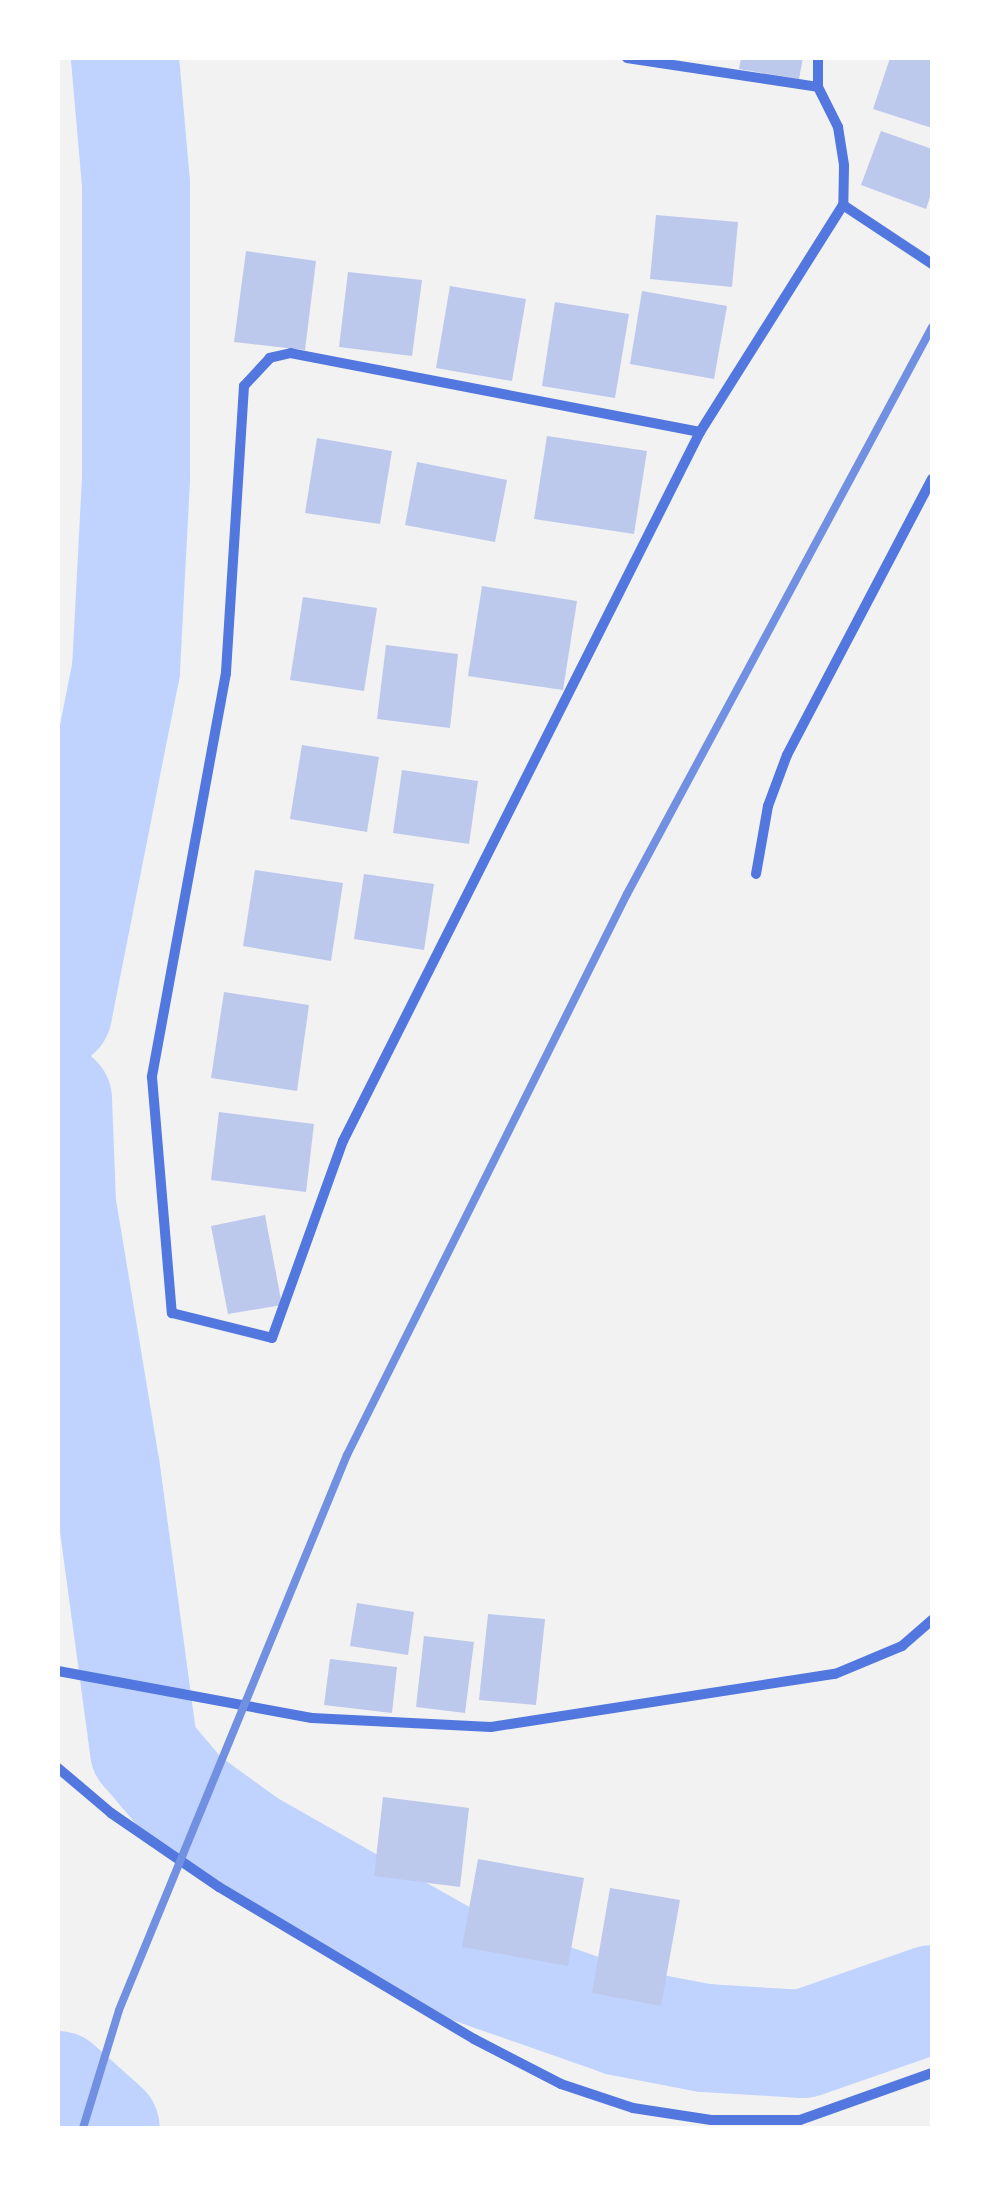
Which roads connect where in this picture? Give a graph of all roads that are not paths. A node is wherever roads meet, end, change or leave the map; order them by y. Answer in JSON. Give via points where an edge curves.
{"nodes":[{"id":1,"x":627,"y":58,"type":"edge"},
{"id":2,"x":818,"y":58,"type":"edge"},
{"id":3,"x":818,"y":87,"type":"junction"},
{"id":4,"x":843,"y":206,"type":"junction"},
{"id":5,"x":932,"y":264,"type":"edge"},
{"id":6,"x":700,"y":432,"type":"junction"},
{"id":7,"x":932,"y":478,"type":"edge"},
{"id":8,"x":756,"y":874,"type":"dead end"},
{"id":9,"x":932,"y":1620,"type":"edge"},
{"id":10,"x":58,"y":1670,"type":"edge"},
{"id":11,"x":58,"y":1768,"type":"edge"},
{"id":12,"x":932,"y":2073,"type":"edge"}],
"edges":[{"from":1,"to":3,"type":"street"},
{"from":2,"to":3,"type":"street"},
{"from":3,"to":4,"type":"street","via":[[838,127]]},
{"from":4,"to":5,"type":"street"},
{"from":4,"to":6,"type":"street"},
{"from":6,"to":6,"type":"street","via":[[343,1141],[272,1338],[172,1313],[152,1077],[226,673],[244,386],[270,358],[291,353]]},
{"from":7,"to":8,"type":"street","via":[[787,755],[768,806]]},
{"from":9,"to":10,"type":"street","via":[[902,1646],[835,1674],[491,1727],[312,1718]]},
{"from":11,"to":12,"type":"street","via":[[218,1887],[561,2084],[632,2108],[691,2117],[800,2120]]}]}
